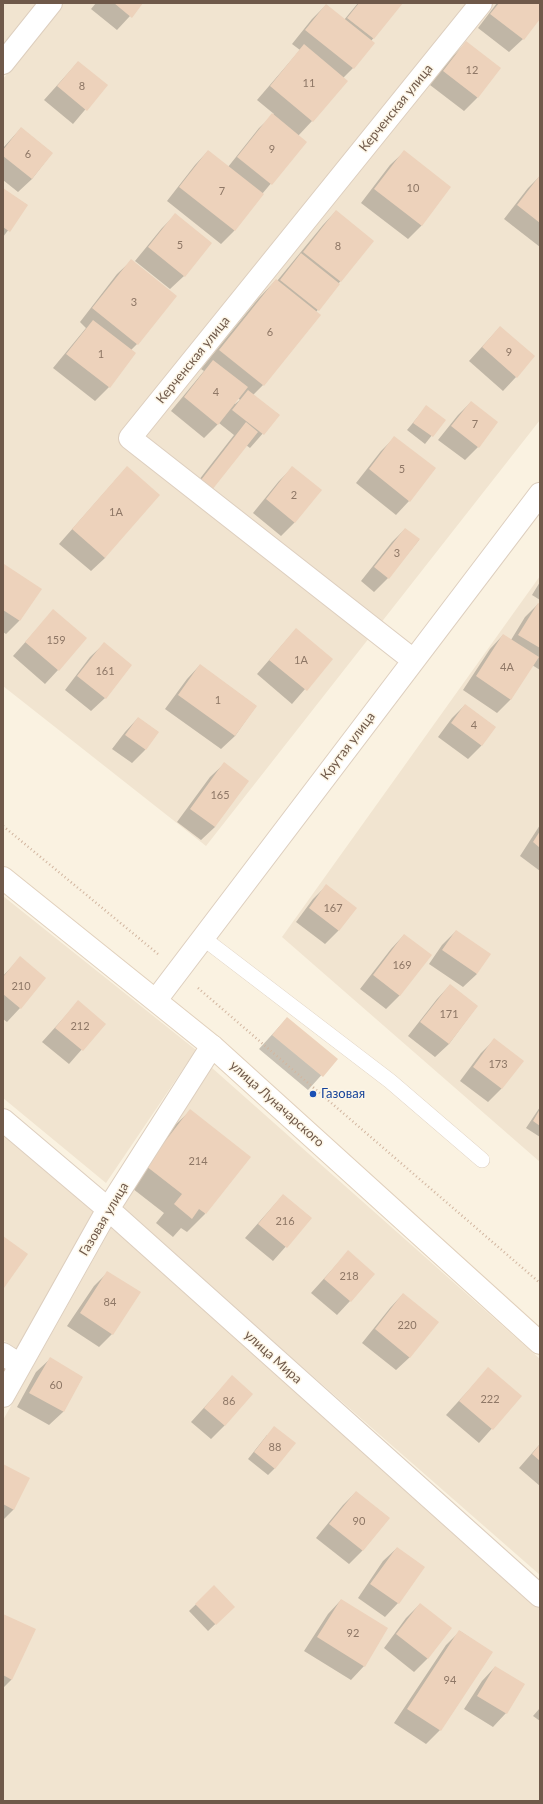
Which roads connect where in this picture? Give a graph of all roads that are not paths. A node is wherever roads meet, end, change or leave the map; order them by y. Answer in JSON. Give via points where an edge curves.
{"nodes":[{"id":1,"x":51,"y":3,"type":"edge"},
{"id":2,"x":481,"y":3,"type":"edge"},
{"id":3,"x":3,"y":63,"type":"edge"},
{"id":4,"x":536,"y":507,"type":"edge"},
{"id":5,"x":413,"y":660,"type":"junction"},
{"id":6,"x":3,"y":878,"type":"edge"},
{"id":7,"x":203,"y":938,"type":"junction"},
{"id":8,"x":156,"y":1000,"type":"junction"},
{"id":9,"x":212,"y":1046,"type":"junction"},
{"id":10,"x":3,"y":1120,"type":"edge"},
{"id":11,"x":482,"y":1160,"type":"dead end"},
{"id":12,"x":108,"y":1209,"type":"junction"},
{"id":13,"x":540,"y":1343,"type":"edge"},
{"id":14,"x":11,"y":1360,"type":"edge"},
{"id":15,"x":3,"y":1396,"type":"edge"},
{"id":16,"x":540,"y":1596,"type":"edge"}],
"edges":[{"from":1,"to":3,"type":"street"},
{"from":2,"to":5,"type":"street","name":"Керченская улица","via":[[130,438]]},
{"from":4,"to":5,"type":"street","name":"Крутая улица"},
{"from":5,"to":7,"type":"street","name":"Крутая улица"},
{"from":6,"to":8,"type":"street","name":"улица Луначарского"},
{"from":7,"to":8,"type":"street","name":"Крутая улица"},
{"from":7,"to":11,"type":"lane","via":[[390,1081]]},
{"from":8,"to":9,"type":"street","name":"улица Луначарского"},
{"from":9,"to":12,"type":"street","name":"Газовая улица"},
{"from":9,"to":13,"type":"street","name":"улица Луначарского"},
{"from":10,"to":12,"type":"street","name":"улица Мира"},
{"from":12,"to":14,"type":"street","name":"Газовая улица"},
{"from":12,"to":16,"type":"street","name":"улица Мира"},
{"from":14,"to":15,"type":"street","name":"Газовая улица"}]}
